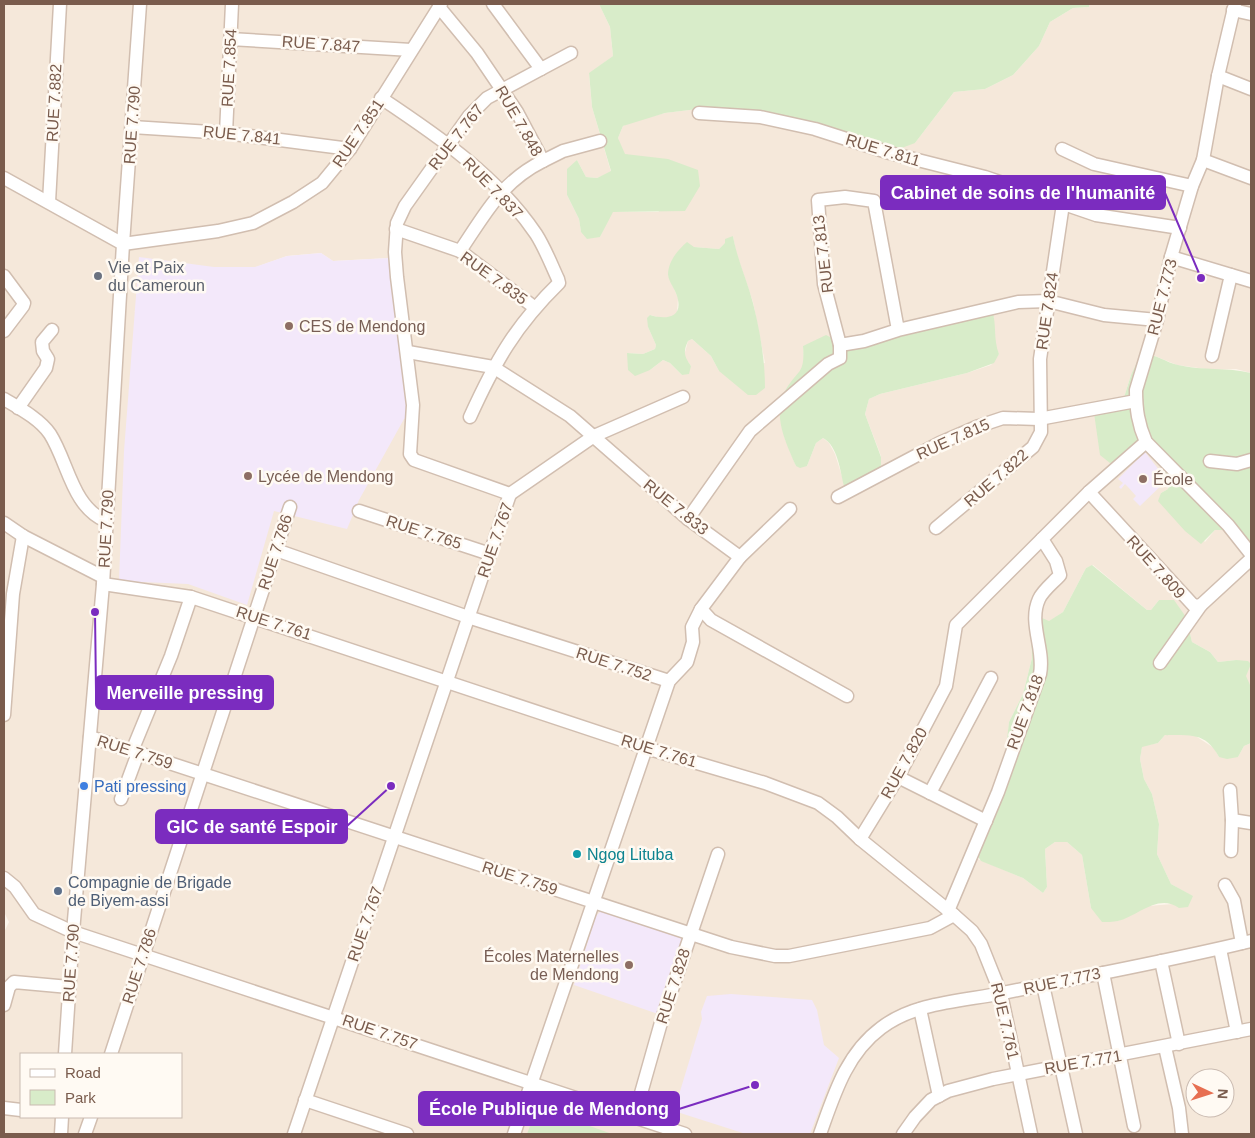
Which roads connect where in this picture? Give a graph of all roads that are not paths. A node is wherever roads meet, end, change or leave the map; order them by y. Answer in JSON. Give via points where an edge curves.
{"nodes":[{"id":1,"x":60,"y":4,"type":"edge"},
{"id":2,"x":140,"y":4,"type":"edge"},
{"id":3,"x":232,"y":4,"type":"edge"},
{"id":4,"x":493,"y":4,"type":"edge"},
{"id":5,"x":440,"y":5,"type":"edge"},
{"id":6,"x":1234,"y":7,"type":"edge"},
{"id":7,"x":1251,"y":14,"type":"edge"},
{"id":8,"x":230,"y":39,"type":"junction"},
{"id":9,"x":411,"y":50,"type":"junction"},
{"id":10,"x":571,"y":53,"type":"dead end"},
{"id":11,"x":541,"y":69,"type":"junction"},
{"id":12,"x":1218,"y":76,"type":"junction"},
{"id":13,"x":501,"y":89,"type":"junction"},
{"id":14,"x":1251,"y":89,"type":"edge"},
{"id":15,"x":381,"y":98,"type":"junction"},
{"id":16,"x":699,"y":113,"type":"dead end"},
{"id":17,"x":132,"y":127,"type":"junction"},
{"id":18,"x":226,"y":133,"type":"junction"},
{"id":19,"x":600,"y":141,"type":"dead end"},
{"id":20,"x":448,"y":143,"type":"junction"},
{"id":21,"x":350,"y":149,"type":"junction"},
{"id":22,"x":1062,"y":149,"type":"dead end"},
{"id":23,"x":1203,"y":160,"type":"junction"},
{"id":24,"x":542,"y":161,"type":"junction"},
{"id":25,"x":4,"y":178,"type":"edge"},
{"id":26,"x":1251,"y":178,"type":"edge"},
{"id":27,"x":1192,"y":186,"type":"junction"},
{"id":28,"x":500,"y":191,"type":"junction"},
{"id":29,"x":49,"y":202,"type":"junction"},
{"id":30,"x":1063,"y":204,"type":"junction"},
{"id":31,"x":1180,"y":228,"type":"junction"},
{"id":32,"x":396,"y":229,"type":"junction"},
{"id":33,"x":123,"y":244,"type":"junction"},
{"id":34,"x":460,"y":251,"type":"junction"},
{"id":35,"x":1172,"y":257,"type":"junction"},
{"id":36,"x":1231,"y":275,"type":"junction"},
{"id":37,"x":4,"y":276,"type":"edge"},
{"id":38,"x":1251,"y":281,"type":"edge"},
{"id":39,"x":1048,"y":300,"type":"junction"},
{"id":40,"x":534,"y":308,"type":"junction"},
{"id":41,"x":1157,"y":320,"type":"junction"},
{"id":42,"x":4,"y":330,"type":"edge"},
{"id":43,"x":52,"y":330,"type":"dead end"},
{"id":44,"x":898,"y":330,"type":"junction"},
{"id":45,"x":840,"y":345,"type":"junction"},
{"id":46,"x":408,"y":352,"type":"junction"},
{"id":47,"x":1212,"y":356,"type":"dead end"},
{"id":48,"x":493,"y":367,"type":"junction"},
{"id":49,"x":683,"y":398,"type":"dead end"},
{"id":50,"x":4,"y":399,"type":"edge"},
{"id":51,"x":1136,"y":401,"type":"junction"},
{"id":52,"x":18,"y":408,"type":"junction"},
{"id":53,"x":470,"y":417,"type":"dead end"},
{"id":54,"x":1039,"y":419,"type":"junction"},
{"id":55,"x":594,"y":436,"type":"junction"},
{"id":56,"x":1146,"y":442,"type":"junction"},
{"id":57,"x":1251,"y":460,"type":"edge"},
{"id":58,"x":1210,"y":461,"type":"dead end"},
{"id":59,"x":1090,"y":492,"type":"junction"},
{"id":60,"x":510,"y":494,"type":"junction"},
{"id":61,"x":838,"y":497,"type":"dead end"},
{"id":62,"x":290,"y":507,"type":"dead end"},
{"id":63,"x":790,"y":509,"type":"dead end"},
{"id":64,"x":359,"y":511,"type":"dead end"},
{"id":65,"x":688,"y":519,"type":"junction"},
{"id":66,"x":106,"y":521,"type":"junction"},
{"id":67,"x":4,"y":523,"type":"edge"},
{"id":68,"x":936,"y":528,"type":"dead end"},
{"id":69,"x":23,"y":536,"type":"junction"},
{"id":70,"x":1042,"y":539,"type":"junction"},
{"id":71,"x":276,"y":550,"type":"junction"},
{"id":72,"x":490,"y":554,"type":"junction"},
{"id":73,"x":1251,"y":554,"type":"edge"},
{"id":74,"x":740,"y":557,"type":"junction"},
{"id":75,"x":1251,"y":559,"type":"edge"},
{"id":76,"x":103,"y":580,"type":"junction"},
{"id":77,"x":191,"y":597,"type":"junction"},
{"id":78,"x":1201,"y":605,"type":"junction"},
{"id":79,"x":701,"y":609,"type":"junction"},
{"id":80,"x":254,"y":616,"type":"junction"},
{"id":81,"x":468,"y":617,"type":"junction"},
{"id":82,"x":1160,"y":663,"type":"dead end"},
{"id":83,"x":990,"y":678,"type":"dead end"},
{"id":84,"x":447,"y":680,"type":"junction"},
{"id":85,"x":669,"y":681,"type":"junction"},
{"id":86,"x":847,"y":696,"type":"dead end"},
{"id":87,"x":4,"y":715,"type":"edge"},
{"id":88,"x":90,"y":737,"type":"junction"},
{"id":89,"x":646,"y":748,"type":"junction"},
{"id":90,"x":135,"y":752,"type":"junction"},
{"id":91,"x":202,"y":773,"type":"junction"},
{"id":92,"x":898,"y":777,"type":"junction"},
{"id":93,"x":1230,"y":790,"type":"dead end"},
{"id":94,"x":930,"y":793,"type":"junction"},
{"id":95,"x":122,"y":800,"type":"dead end"},
{"id":96,"x":1232,"y":820,"type":"junction"},
{"id":97,"x":986,"y":822,"type":"junction"},
{"id":98,"x":1251,"y":824,"type":"edge"},
{"id":99,"x":394,"y":836,"type":"junction"},
{"id":100,"x":860,"y":839,"type":"junction"},
{"id":101,"x":1231,"y":851,"type":"dead end"},
{"id":102,"x":718,"y":854,"type":"dead end"},
{"id":103,"x":4,"y":878,"type":"edge"},
{"id":104,"x":1225,"y":885,"type":"dead end"},
{"id":105,"x":594,"y":901,"type":"junction"},
{"id":106,"x":951,"y":913,"type":"junction"},
{"id":107,"x":73,"y":932,"type":"junction"},
{"id":108,"x":690,"y":933,"type":"junction"},
{"id":109,"x":1247,"y":942,"type":"edge"},
{"id":110,"x":1220,"y":949,"type":"junction"},
{"id":111,"x":142,"y":955,"type":"junction"},
{"id":112,"x":1161,"y":961,"type":"junction"},
{"id":113,"x":1103,"y":973,"type":"junction"},
{"id":114,"x":1043,"y":985,"type":"junction"},
{"id":115,"x":69,"y":987,"type":"junction"},
{"id":116,"x":1001,"y":994,"type":"junction"},
{"id":117,"x":4,"y":1005,"type":"edge"},
{"id":118,"x":920,"y":1010,"type":"junction"},
{"id":119,"x":334,"y":1016,"type":"junction"},
{"id":120,"x":1251,"y":1029,"type":"edge"},
{"id":121,"x":1237,"y":1032,"type":"junction"},
{"id":122,"x":1179,"y":1044,"type":"junction"},
{"id":123,"x":1164,"y":1048,"type":"junction"},
{"id":124,"x":65,"y":1053,"type":"edge"},
{"id":125,"x":110,"y":1053,"type":"edge"},
{"id":126,"x":1121,"y":1055,"type":"junction"},
{"id":127,"x":1059,"y":1066,"type":"junction"},
{"id":128,"x":1017,"y":1075,"type":"junction"},
{"id":129,"x":532,"y":1083,"type":"junction"},
{"id":130,"x":939,"y":1096,"type":"junction"},
{"id":131,"x":305,"y":1100,"type":"junction"},
{"id":132,"x":4,"y":1108,"type":"edge"},
{"id":133,"x":20,"y":1110,"type":"edge"},
{"id":134,"x":62,"y":1118,"type":"edge"},
{"id":135,"x":90,"y":1118,"type":"edge"},
{"id":136,"x":634,"y":1118,"type":"junction"},
{"id":137,"x":1134,"y":1126,"type":"dead end"},
{"id":138,"x":60,"y":1134,"type":"edge"},
{"id":139,"x":85,"y":1134,"type":"edge"},
{"id":140,"x":294,"y":1134,"type":"edge"},
{"id":141,"x":406,"y":1134,"type":"edge"},
{"id":142,"x":514,"y":1134,"type":"edge"},
{"id":143,"x":686,"y":1134,"type":"edge"},
{"id":144,"x":820,"y":1134,"type":"edge"},
{"id":145,"x":903,"y":1134,"type":"edge"},
{"id":146,"x":1031,"y":1134,"type":"edge"},
{"id":147,"x":1076,"y":1134,"type":"edge"},
{"id":148,"x":1182,"y":1134,"type":"edge"}],
"edges":[{"from":1,"to":29,"type":"street","name":"RUE 7.882"},
{"from":2,"to":17,"type":"street","name":"RUE 7.790"},
{"from":3,"to":8,"type":"street","name":"RUE 7.854"},
{"from":4,"to":11,"type":"street"},
{"from":5,"to":9,"type":"street","name":"RUE 7.851"},
{"from":5,"to":13,"type":"street","name":"RUE 7.848"},
{"from":6,"to":7,"type":"street"},
{"from":6,"to":12,"type":"street","name":"RUE 7.773"},
{"from":8,"to":9,"type":"street","name":"RUE 7.847"},
{"from":8,"to":18,"type":"street","name":"RUE 7.854"},
{"from":9,"to":15,"type":"street","name":"RUE 7.851"},
{"from":10,"to":11,"type":"street","name":"RUE 7.767"},
{"from":11,"to":13,"type":"street","name":"RUE 7.767"},
{"from":12,"to":14,"type":"street"},
{"from":12,"to":23,"type":"street","name":"RUE 7.773"},
{"from":13,"to":20,"type":"street","name":"RUE 7.767","via":[[469,116]]},
{"from":13,"to":24,"type":"street","name":"RUE 7.848","via":[[517,112]]},
{"from":15,"to":20,"type":"street","name":"RUE 7.837"},
{"from":15,"to":21,"type":"street","name":"RUE 7.851"},
{"from":16,"to":30,"type":"street","name":"RUE 7.811","via":[[760,117],[814,129],[890,153],[985,177]]},
{"from":17,"to":18,"type":"street","name":"RUE 7.841"},
{"from":17,"to":33,"type":"street","name":"RUE 7.790"},
{"from":18,"to":21,"type":"street","name":"RUE 7.841"},
{"from":19,"to":24,"type":"street","via":[[563,151]]},
{"from":20,"to":28,"type":"street","name":"RUE 7.837"},
{"from":20,"to":32,"type":"street","name":"RUE 7.767","via":[[405,206]]},
{"from":21,"to":33,"type":"street","name":"RUE 7.851","via":[[322,182],[253,223]]},
{"from":22,"to":27,"type":"street","via":[[1100,166]]},
{"from":23,"to":26,"type":"street"},
{"from":23,"to":27,"type":"street","name":"RUE 7.773"},
{"from":24,"to":28,"type":"street","name":"RUE 7.848"},
{"from":25,"to":29,"type":"street"},
{"from":27,"to":31,"type":"street","name":"RUE 7.773"},
{"from":28,"to":34,"type":"street","name":"RUE 7.848"},
{"from":28,"to":40,"type":"street","name":"RUE 7.837","via":[[536,235],[559,280]]},
{"from":29,"to":33,"type":"street"},
{"from":30,"to":31,"type":"street","name":"RUE 7.811","via":[[1110,218]]},
{"from":30,"to":39,"type":"street","name":"RUE 7.824"},
{"from":31,"to":35,"type":"street","name":"RUE 7.773"},
{"from":32,"to":34,"type":"street","name":"RUE 7.835"},
{"from":32,"to":46,"type":"street","name":"RUE 7.767","via":[[397,277]]},
{"from":33,"to":66,"type":"street","name":"RUE 7.790"},
{"from":34,"to":40,"type":"street","name":"RUE 7.835"},
{"from":35,"to":36,"type":"street"},
{"from":35,"to":41,"type":"street","name":"RUE 7.773"},
{"from":36,"to":38,"type":"street"},
{"from":36,"to":47,"type":"street"},
{"from":37,"to":42,"type":"street","via":[[24,302]]},
{"from":39,"to":41,"type":"street","via":[[1104,315]]},
{"from":39,"to":44,"type":"street","via":[[1018,302]]},
{"from":39,"to":54,"type":"street","name":"RUE 7.824","via":[[1040,359]]},
{"from":40,"to":48,"type":"street"},
{"from":41,"to":51,"type":"street","name":"RUE 7.773","via":[[1136,390]]},
{"from":43,"to":52,"type":"street","via":[[42,342],[48,359],[46,368]]},
{"from":44,"to":45,"type":"street"},
{"from":44,"to":45,"type":"street","name":"RUE 7.813","via":[[874,200],[845,197],[818,200],[824,284]]},
{"from":45,"to":65,"type":"street","via":[[840,358],[828,364],[750,431]]},
{"from":46,"to":48,"type":"street","name":"RUE 7.833"},
{"from":46,"to":60,"type":"street","name":"RUE 7.767","via":[[413,404],[410,454],[414,460]]},
{"from":48,"to":53,"type":"street"},
{"from":48,"to":55,"type":"street","name":"RUE 7.833","via":[[570,416]]},
{"from":49,"to":55,"type":"street"},
{"from":50,"to":52,"type":"street"},
{"from":51,"to":54,"type":"street","name":"RUE 7.815"},
{"from":51,"to":56,"type":"street","name":"RUE 7.773","via":[[1138,425]]},
{"from":52,"to":66,"type":"street","via":[[49,433],[74,486],[94,516]]},
{"from":54,"to":61,"type":"street","name":"RUE 7.815","via":[[1003,418],[979,426]]},
{"from":54,"to":68,"type":"street","name":"RUE 7.822","via":[[1040,432],[1033,446]]},
{"from":55,"to":60,"type":"street"},
{"from":55,"to":65,"type":"street","name":"RUE 7.833"},
{"from":56,"to":59,"type":"street"},
{"from":56,"to":73,"type":"street","name":"RUE 7.773","via":[[1228,525]]},
{"from":57,"to":58,"type":"street","via":[[1237,464]]},
{"from":59,"to":70,"type":"street"},
{"from":59,"to":78,"type":"street","name":"RUE 7.809","via":[[1188,602],[1194,606]]},
{"from":60,"to":72,"type":"street","name":"RUE 7.767"},
{"from":62,"to":71,"type":"street","name":"RUE 7.786"},
{"from":63,"to":74,"type":"street"},
{"from":64,"to":72,"type":"street","name":"RUE 7.765"},
{"from":65,"to":74,"type":"street","name":"RUE 7.833"},
{"from":66,"to":76,"type":"street","name":"RUE 7.790"},
{"from":67,"to":69,"type":"street","name":"RUE 7.761"},
{"from":69,"to":76,"type":"street","name":"RUE 7.761"},
{"from":69,"to":87,"type":"street","via":[[13,594]]},
{"from":70,"to":92,"type":"street","name":"RUE 7.820","via":[[956,625],[946,686]]},
{"from":70,"to":97,"type":"street","name":"RUE 7.818","via":[[1056,561],[1060,575],[1038,604],[1035,620],[1042,664],[1040,674]]},
{"from":71,"to":80,"type":"street","name":"RUE 7.786"},
{"from":71,"to":81,"type":"street","name":"RUE 7.752"},
{"from":72,"to":81,"type":"street","name":"RUE 7.767"},
{"from":74,"to":79,"type":"street"},
{"from":75,"to":78,"type":"street","name":"RUE 7.809"},
{"from":76,"to":77,"type":"street","name":"RUE 7.761"},
{"from":76,"to":88,"type":"street","name":"RUE 7.790"},
{"from":77,"to":80,"type":"street","name":"RUE 7.761"},
{"from":77,"to":90,"type":"street"},
{"from":78,"to":82,"type":"street"},
{"from":79,"to":85,"type":"street","via":[[692,627],[693,642],[687,662]]},
{"from":79,"to":86,"type":"street","via":[[719,625]]},
{"from":80,"to":84,"type":"street","name":"RUE 7.761"},
{"from":80,"to":91,"type":"street","name":"RUE 7.786"},
{"from":81,"to":84,"type":"street","name":"RUE 7.767"},
{"from":81,"to":85,"type":"street","name":"RUE 7.752"},
{"from":83,"to":94,"type":"street"},
{"from":84,"to":89,"type":"street","name":"RUE 7.761"},
{"from":84,"to":99,"type":"street","name":"RUE 7.767"},
{"from":85,"to":89,"type":"street","name":"RUE 7.752"},
{"from":88,"to":90,"type":"street","name":"RUE 7.759"},
{"from":88,"to":107,"type":"street","name":"RUE 7.790"},
{"from":89,"to":100,"type":"street","name":"RUE 7.761","via":[[765,783],[818,803]]},
{"from":89,"to":105,"type":"street","name":"RUE 7.752"},
{"from":90,"to":91,"type":"street","name":"RUE 7.759"},
{"from":90,"to":95,"type":"street"},
{"from":91,"to":99,"type":"street","name":"RUE 7.759"},
{"from":91,"to":111,"type":"street","name":"RUE 7.786"},
{"from":92,"to":94,"type":"street"},
{"from":92,"to":100,"type":"street","name":"RUE 7.820"},
{"from":93,"to":96,"type":"street"},
{"from":94,"to":97,"type":"street"},
{"from":96,"to":98,"type":"street"},
{"from":96,"to":101,"type":"street"},
{"from":97,"to":106,"type":"street","name":"RUE 7.818"},
{"from":99,"to":105,"type":"street","name":"RUE 7.759"},
{"from":99,"to":119,"type":"street","name":"RUE 7.767"},
{"from":100,"to":106,"type":"street","name":"RUE 7.761"},
{"from":102,"to":108,"type":"street","name":"RUE 7.828"},
{"from":103,"to":107,"type":"street","name":"RUE 7.757","via":[[34,914]]},
{"from":104,"to":109,"type":"street","via":[[1234,901]]},
{"from":105,"to":108,"type":"street","name":"RUE 7.759"},
{"from":105,"to":129,"type":"street","name":"RUE 7.752"},
{"from":106,"to":108,"type":"street","name":"RUE 7.759","via":[[930,928],[789,956],[731,947]]},
{"from":106,"to":116,"type":"street","name":"RUE 7.761","via":[[972,931],[981,944]]},
{"from":107,"to":111,"type":"street","name":"RUE 7.757"},
{"from":107,"to":115,"type":"street","name":"RUE 7.790"},
{"from":108,"to":136,"type":"street","name":"RUE 7.828"},
{"from":109,"to":110,"type":"street","name":"RUE 7.773"},
{"from":110,"to":112,"type":"street","name":"RUE 7.773"},
{"from":110,"to":121,"type":"street"},
{"from":111,"to":119,"type":"street","name":"RUE 7.757"},
{"from":111,"to":125,"type":"street","name":"RUE 7.786"},
{"from":112,"to":113,"type":"street","name":"RUE 7.773"},
{"from":112,"to":122,"type":"street"},
{"from":113,"to":114,"type":"street","name":"RUE 7.773"},
{"from":113,"to":126,"type":"street"},
{"from":114,"to":116,"type":"street","name":"RUE 7.773"},
{"from":114,"to":127,"type":"street"},
{"from":115,"to":117,"type":"street","via":[[14,982]]},
{"from":115,"to":124,"type":"street","name":"RUE 7.790"},
{"from":116,"to":118,"type":"street","name":"RUE 7.773"},
{"from":116,"to":128,"type":"street","name":"RUE 7.761"},
{"from":118,"to":130,"type":"street"},
{"from":118,"to":144,"type":"street","name":"RUE 7.773","via":[[882,1027],[866,1041],[840,1080]]},
{"from":119,"to":129,"type":"street","name":"RUE 7.757"},
{"from":119,"to":131,"type":"street","name":"RUE 7.767"},
{"from":120,"to":121,"type":"street","name":"RUE 7.771"},
{"from":121,"to":122,"type":"street","name":"RUE 7.771"},
{"from":122,"to":123,"type":"street","name":"RUE 7.771"},
{"from":123,"to":126,"type":"street","name":"RUE 7.771"},
{"from":123,"to":148,"type":"street"},
{"from":126,"to":127,"type":"street","name":"RUE 7.771"},
{"from":126,"to":137,"type":"street"},
{"from":127,"to":128,"type":"street","name":"RUE 7.771"},
{"from":127,"to":147,"type":"street"},
{"from":128,"to":130,"type":"street","name":"RUE 7.771"},
{"from":128,"to":146,"type":"street","name":"RUE 7.761"},
{"from":129,"to":136,"type":"street","name":"RUE 7.757"},
{"from":129,"to":142,"type":"street","name":"RUE 7.752"},
{"from":130,"to":145,"type":"street","name":"RUE 7.771","via":[[915,1116]]},
{"from":131,"to":140,"type":"street","name":"RUE 7.767"},
{"from":131,"to":141,"type":"street"},
{"from":132,"to":133,"type":"street"},
{"from":134,"to":138,"type":"street"},
{"from":135,"to":139,"type":"street"},
{"from":136,"to":143,"type":"street","name":"RUE 7.757"}]}
